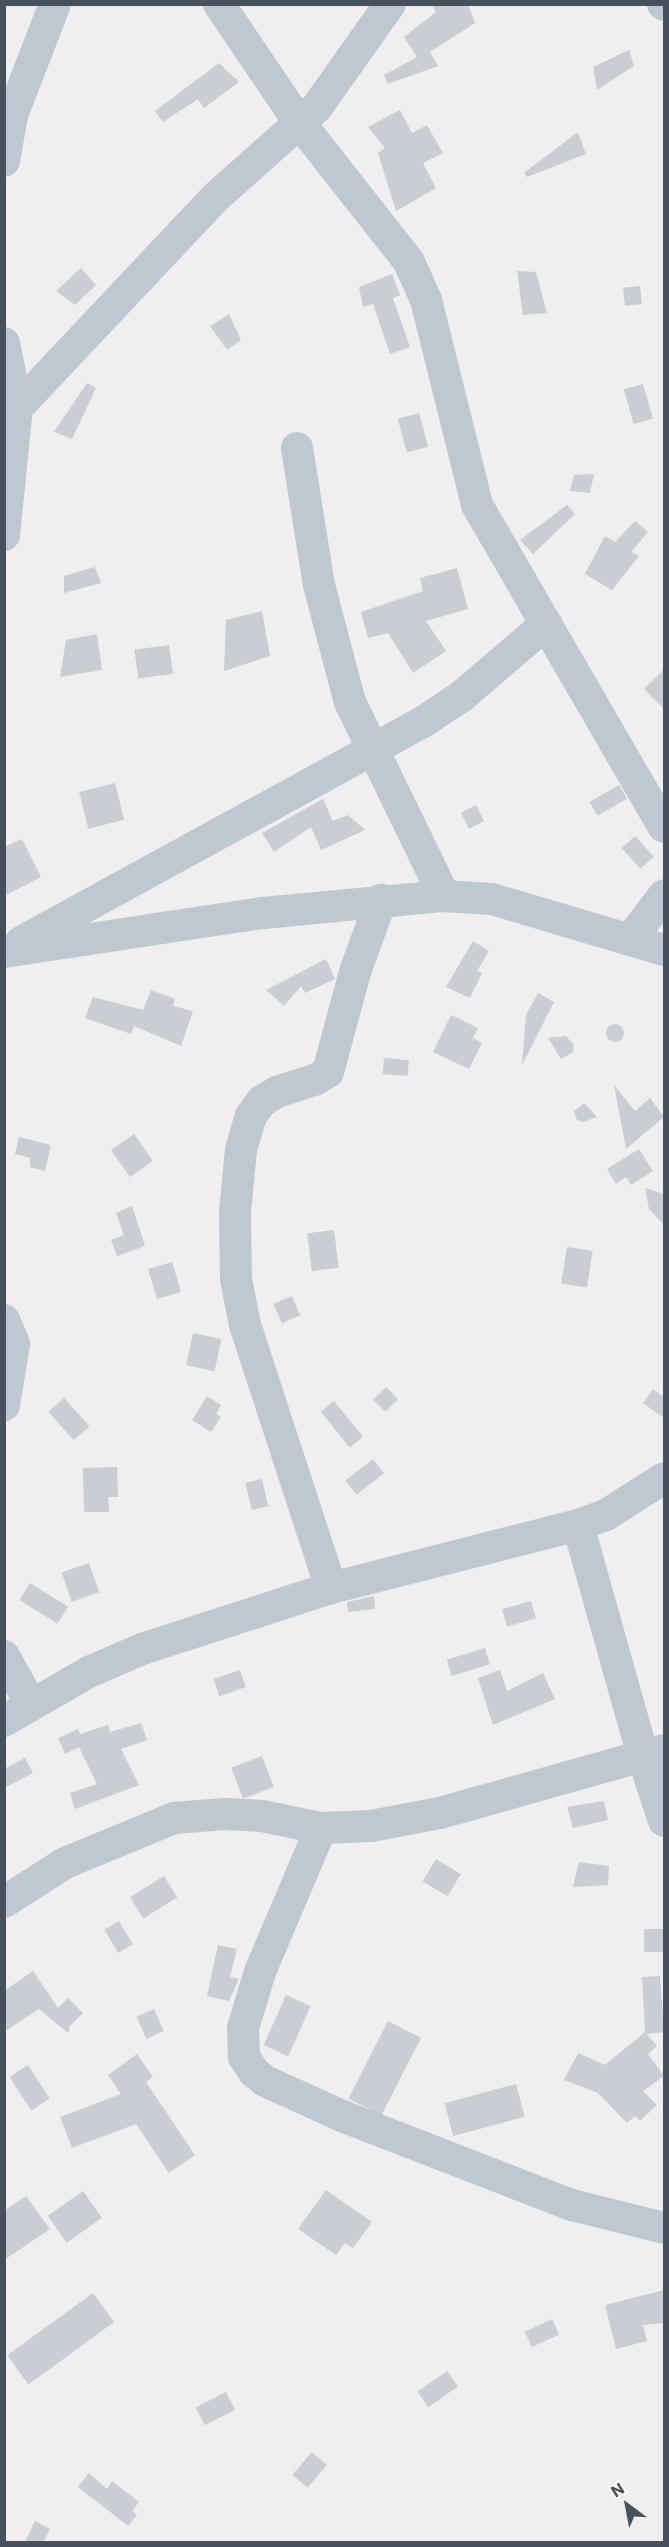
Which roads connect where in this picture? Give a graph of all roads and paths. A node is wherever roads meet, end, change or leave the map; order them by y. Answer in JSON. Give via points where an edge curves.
{"nodes":[{"id":1,"x":55,"y":4,"type":"edge"},
{"id":2,"x":219,"y":4,"type":"edge"},
{"id":3,"x":390,"y":4,"type":"edge"},
{"id":4,"x":299,"y":122,"type":"junction"},
{"id":5,"x":4,"y":161,"type":"edge"},
{"id":6,"x":4,"y":343,"type":"edge"},
{"id":7,"x":17,"y":408,"type":"junction"},
{"id":8,"x":297,"y":448,"type":"dead end"},
{"id":9,"x":4,"y":535,"type":"edge"},
{"id":10,"x":546,"y":624,"type":"junction"},
{"id":11,"x":371,"y":752,"type":"junction"},
{"id":12,"x":664,"y":827,"type":"edge"},
{"id":13,"x":664,"y":895,"type":"edge"},
{"id":14,"x":444,"y":896,"type":"junction"},
{"id":15,"x":381,"y":900,"type":"junction"},
{"id":16,"x":630,"y":940,"type":"junction"},
{"id":17,"x":664,"y":950,"type":"edge"},
{"id":18,"x":4,"y":951,"type":"edge"},
{"id":19,"x":4,"y":1320,"type":"edge"},
{"id":20,"x":4,"y":1405,"type":"edge"},
{"id":21,"x":664,"y":1478,"type":"edge"},
{"id":22,"x":578,"y":1525,"type":"junction"},
{"id":23,"x":331,"y":1588,"type":"junction"},
{"id":24,"x":4,"y":1656,"type":"edge"},
{"id":25,"x":31,"y":1705,"type":"junction"},
{"id":26,"x":4,"y":1721,"type":"edge"},
{"id":27,"x":654,"y":1753,"type":"edge"},
{"id":28,"x":664,"y":1821,"type":"edge"},
{"id":29,"x":321,"y":1828,"type":"junction"},
{"id":30,"x":4,"y":1902,"type":"edge"},
{"id":31,"x":664,"y":2228,"type":"edge"}],
"edges":[{"from":1,"to":5,"type":"street","via":[[12,115]]},
{"from":2,"to":4,"type":"street"},
{"from":3,"to":4,"type":"street","via":[[317,107]]},
{"from":4,"to":7,"type":"street","via":[[216,197]]},
{"from":4,"to":10,"type":"street","via":[[409,262],[426,300],[477,505]]},
{"from":6,"to":7,"type":"street"},
{"from":7,"to":9,"type":"street"},
{"from":8,"to":11,"type":"street","via":[[319,585],[350,702]]},
{"from":10,"to":11,"type":"street","via":[[462,696]]},
{"from":10,"to":12,"type":"street"},
{"from":11,"to":14,"type":"street"},
{"from":11,"to":18,"type":"street"},
{"from":13,"to":16,"type":"street"},
{"from":14,"to":15,"type":"street"},
{"from":14,"to":16,"type":"street","via":[[492,899]]},
{"from":15,"to":18,"type":"street"},
{"from":15,"to":23,"type":"street","via":[[355,972],[328,1072],[277,1092],[262,1101],[251,1116],[242,1150],[235,1212],[236,1279],[245,1325]]},
{"from":16,"to":17,"type":"street"},
{"from":19,"to":20,"type":"street","via":[[14,1344]]},
{"from":21,"to":22,"type":"street","via":[[606,1515]]},
{"from":22,"to":23,"type":"street"},
{"from":22,"to":27,"type":"street"},
{"from":23,"to":25,"type":"street","via":[[142,1649],[89,1672]]},
{"from":24,"to":25,"type":"street"},
{"from":25,"to":26,"type":"street"},
{"from":27,"to":28,"type":"street"},
{"from":27,"to":29,"type":"street","via":[[440,1813],[371,1826]]},
{"from":29,"to":30,"type":"street","via":[[262,1816],[174,1818],[65,1863]]},
{"from":29,"to":31,"type":"street","via":[[260,1972],[243,2028],[244,2056],[254,2072],[265,2081],[342,2116],[572,2205]]}]}
